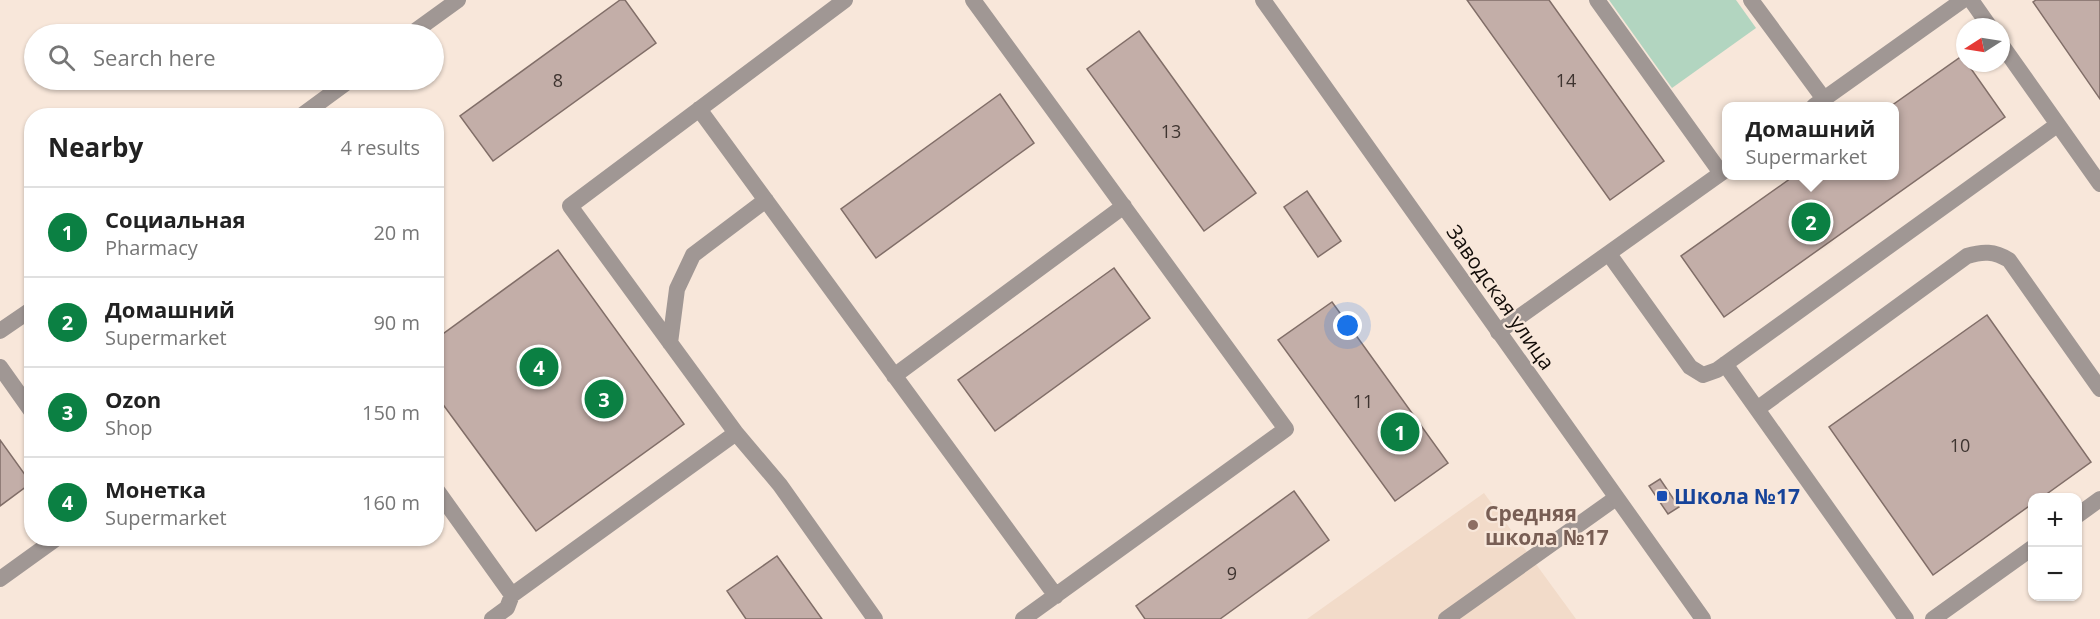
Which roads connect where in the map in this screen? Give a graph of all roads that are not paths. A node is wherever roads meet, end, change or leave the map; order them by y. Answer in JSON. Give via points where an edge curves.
{"nodes":[{"id":1,"x":459,"y":0,"type":"edge"},
{"id":2,"x":845,"y":0,"type":"edge"},
{"id":3,"x":974,"y":0,"type":"edge"},
{"id":4,"x":1264,"y":0,"type":"edge"},
{"id":5,"x":1597,"y":0,"type":"edge"},
{"id":6,"x":1751,"y":0,"type":"edge"},
{"id":7,"x":1963,"y":0,"type":"edge"},
{"id":8,"x":1971,"y":0,"type":"edge"},
{"id":9,"x":1984,"y":18,"type":"edge"},
{"id":10,"x":425,"y":24,"type":"edge"},
{"id":11,"x":2010,"y":57,"type":"edge"},
{"id":12,"x":336,"y":90,"type":"edge"},
{"id":13,"x":1818,"y":102,"type":"edge"},
{"id":14,"x":1820,"y":102,"type":"edge"},
{"id":15,"x":312,"y":108,"type":"edge"},
{"id":16,"x":699,"y":109,"type":"junction"},
{"id":17,"x":2057,"y":125,"type":"junction"},
{"id":18,"x":1722,"y":168,"type":"edge"},
{"id":19,"x":1722,"y":172,"type":"edge"},
{"id":20,"x":2100,"y":184,"type":"edge"},
{"id":21,"x":766,"y":200,"type":"junction"},
{"id":22,"x":1124,"y":206,"type":"junction"},
{"id":23,"x":1609,"y":254,"type":"junction"},
{"id":24,"x":24,"y":314,"type":"edge"},
{"id":25,"x":0,"y":331,"type":"edge"},
{"id":26,"x":1498,"y":332,"type":"junction"},
{"id":27,"x":670,"y":343,"type":"junction"},
{"id":28,"x":1725,"y":364,"type":"junction"},
{"id":29,"x":0,"y":367,"type":"edge"},
{"id":30,"x":894,"y":376,"type":"junction"},
{"id":31,"x":2100,"y":389,"type":"edge"},
{"id":32,"x":24,"y":401,"type":"edge"},
{"id":33,"x":1757,"y":409,"type":"junction"},
{"id":34,"x":736,"y":433,"type":"junction"},
{"id":35,"x":1617,"y":498,"type":"junction"},
{"id":36,"x":2100,"y":499,"type":"edge"},
{"id":37,"x":444,"y":502,"type":"edge"},
{"id":38,"x":2082,"y":512,"type":"edge"},
{"id":39,"x":46,"y":546,"type":"edge"},
{"id":40,"x":2028,"y":551,"type":"edge"},
{"id":41,"x":0,"y":579,"type":"edge"},
{"id":42,"x":1056,"y":596,"type":"junction"},
{"id":43,"x":511,"y":607,"type":"edge"},
{"id":44,"x":492,"y":619,"type":"edge"},
{"id":45,"x":875,"y":619,"type":"edge"},
{"id":46,"x":1023,"y":619,"type":"edge"},
{"id":47,"x":1446,"y":619,"type":"edge"},
{"id":48,"x":1703,"y":619,"type":"edge"},
{"id":49,"x":1906,"y":619,"type":"edge"},
{"id":50,"x":1933,"y":619,"type":"edge"}],
"edges":[{"from":1,"to":10,"type":"street"},
{"from":2,"to":16,"type":"street"},
{"from":3,"to":22,"type":"street"},
{"from":4,"to":26,"type":"street","name":"Заводская улица"},
{"from":5,"to":18,"type":"street"},
{"from":6,"to":13,"type":"street"},
{"from":7,"to":14,"type":"street"},
{"from":8,"to":9,"type":"street"},
{"from":11,"to":17,"type":"street"},
{"from":12,"to":15,"type":"street"},
{"from":16,"to":21,"type":"street"},
{"from":16,"to":27,"type":"street","via":[[570,206]]},
{"from":17,"to":20,"type":"street"},
{"from":17,"to":28,"type":"street"},
{"from":19,"to":23,"type":"street"},
{"from":21,"to":27,"type":"street","via":[[693,255],[677,289]]},
{"from":21,"to":30,"type":"street"},
{"from":22,"to":30,"type":"street"},
{"from":22,"to":42,"type":"street","via":[[1286,429]]},
{"from":23,"to":26,"type":"street"},
{"from":23,"to":28,"type":"street","via":[[1689,367],[1702,375]]},
{"from":24,"to":25,"type":"street"},
{"from":26,"to":35,"type":"street","name":"Заводская улица"},
{"from":27,"to":34,"type":"street"},
{"from":28,"to":33,"type":"street"},
{"from":29,"to":32,"type":"street"},
{"from":30,"to":42,"type":"street"},
{"from":31,"to":33,"type":"street","via":[[2009,260],[1997,253],[1982,252],[1967,256]]},
{"from":33,"to":49,"type":"street"},
{"from":34,"to":43,"type":"street"},
{"from":34,"to":45,"type":"street","via":[[780,485]]},
{"from":35,"to":47,"type":"street"},
{"from":35,"to":48,"type":"street","name":"Заводская улица"},
{"from":36,"to":38,"type":"street"},
{"from":37,"to":43,"type":"street"},
{"from":39,"to":41,"type":"street"},
{"from":40,"to":50,"type":"street"},
{"from":42,"to":46,"type":"street"},
{"from":43,"to":44,"type":"street"}]}
